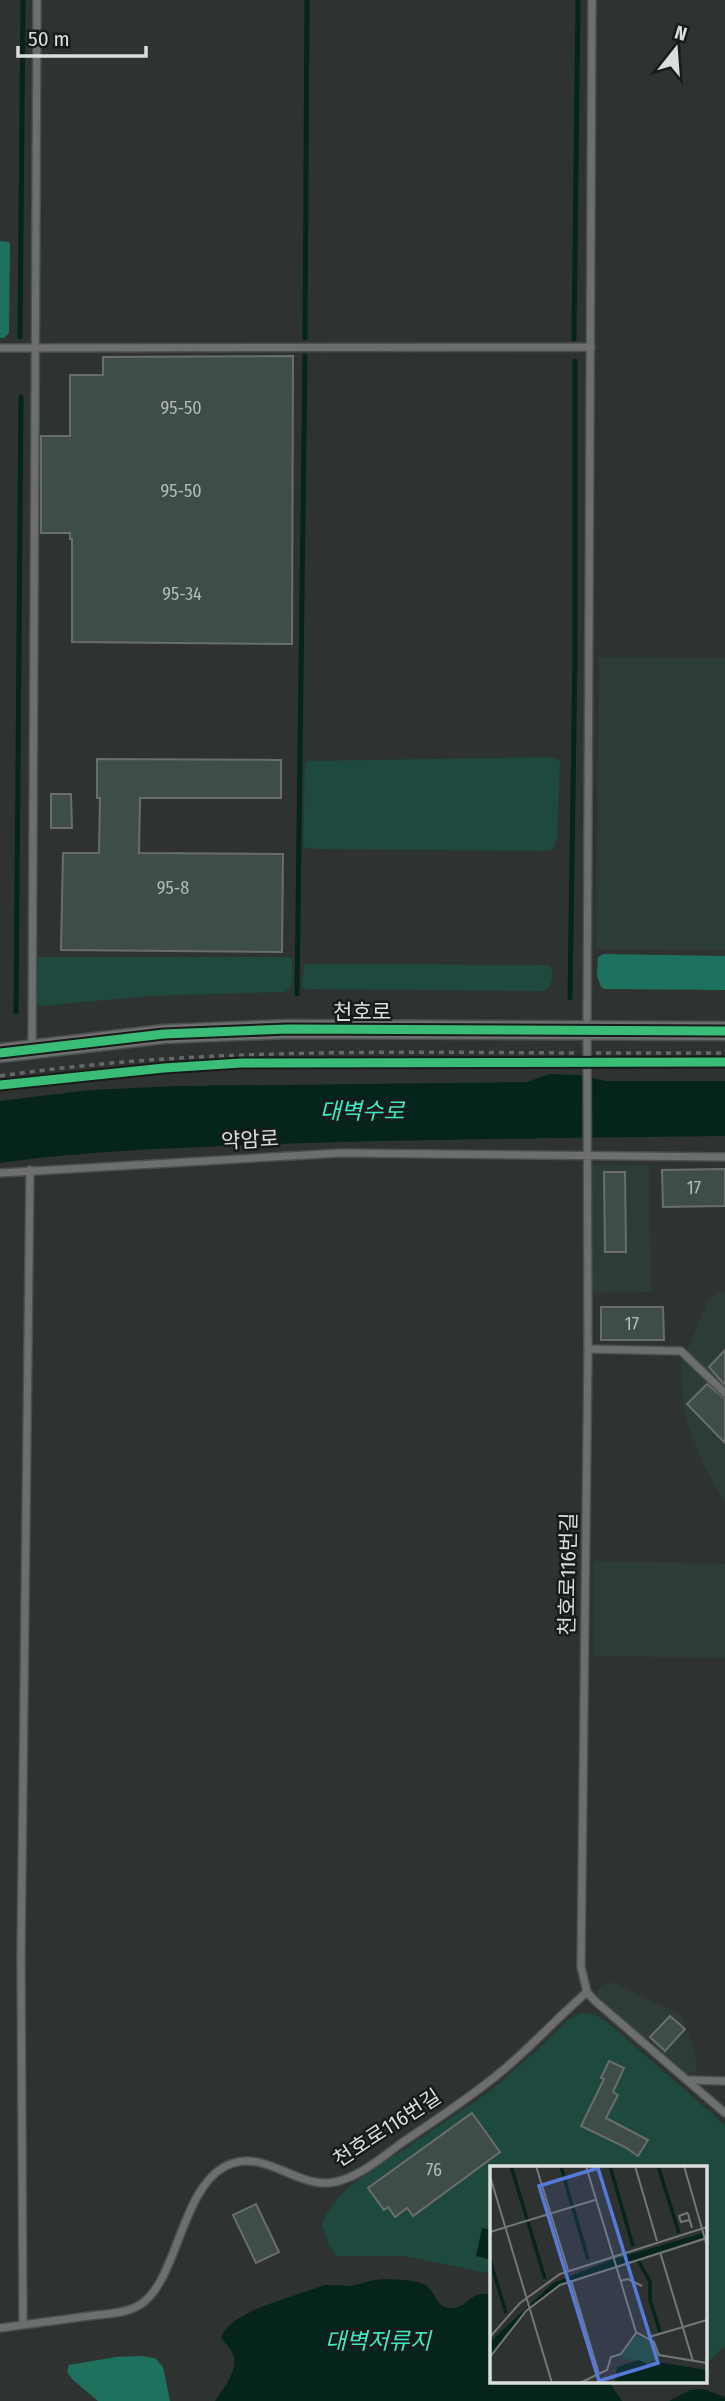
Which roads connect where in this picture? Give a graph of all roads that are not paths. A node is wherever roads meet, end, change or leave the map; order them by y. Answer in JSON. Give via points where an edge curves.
{"nodes":[{"id":1,"x":37,"y":0,"type":"edge"},
{"id":2,"x":592,"y":0,"type":"edge"},
{"id":3,"x":591,"y":347,"type":"junction"},
{"id":4,"x":0,"y":348,"type":"edge"},
{"id":5,"x":35,"y":349,"type":"junction"},
{"id":6,"x":587,"y":1030,"type":"junction"},
{"id":7,"x":725,"y":1031,"type":"edge"},
{"id":8,"x":32,"y":1048,"type":"junction"},
{"id":9,"x":0,"y":1053,"type":"edge"},
{"id":10,"x":587,"y":1154,"type":"junction"},
{"id":11,"x":725,"y":1157,"type":"edge"},
{"id":12,"x":30,"y":1170,"type":"junction"},
{"id":13,"x":0,"y":1173,"type":"edge"},
{"id":14,"x":588,"y":1349,"type":"junction"},
{"id":15,"x":725,"y":1393,"type":"edge"},
{"id":16,"x":587,"y":1992,"type":"junction"},
{"id":17,"x":689,"y":2080,"type":"junction"},
{"id":18,"x":725,"y":2081,"type":"edge"},
{"id":19,"x":725,"y":2113,"type":"edge"},
{"id":20,"x":23,"y":2325,"type":"junction"},
{"id":21,"x":0,"y":2328,"type":"edge"}],
"edges":[{"from":1,"to":5,"type":"lane"},
{"from":2,"to":3,"type":"lane","name":"천호로116번길"},
{"from":3,"to":5,"type":"lane"},
{"from":3,"to":6,"type":"lane","name":"천호로116번길"},
{"from":4,"to":5,"type":"lane"},
{"from":5,"to":8,"type":"lane"},
{"from":6,"to":7,"type":"street","name":"천호로"},
{"from":6,"to":8,"type":"street","name":"천호로","via":[[275,1030],[164,1034]]},
{"from":6,"to":10,"type":"lane","name":"천호로116번길"},
{"from":8,"to":9,"type":"street","name":"천호로"},
{"from":10,"to":11,"type":"lane"},
{"from":10,"to":12,"type":"lane","name":"약암로","via":[[341,1153]]},
{"from":10,"to":14,"type":"lane","name":"천호로116번길"},
{"from":12,"to":13,"type":"lane","name":"약암로"},
{"from":12,"to":20,"type":"lane","via":[[21,1956]]},
{"from":14,"to":15,"type":"lane","via":[[681,1352]]},
{"from":14,"to":16,"type":"lane","name":"천호로116번길","via":[[580,1956]]},
{"from":16,"to":17,"type":"lane"},
{"from":16,"to":20,"type":"lane","name":"천호로116번길","via":[[479,2089],[347,2179],[320,2183],[251,2160],[213,2174],[197,2196],[157,2287],[142,2304],[121,2312]]},
{"from":17,"to":18,"type":"lane"},
{"from":17,"to":19,"type":"lane"},
{"from":20,"to":21,"type":"lane","name":"천호로116번길"}]}
